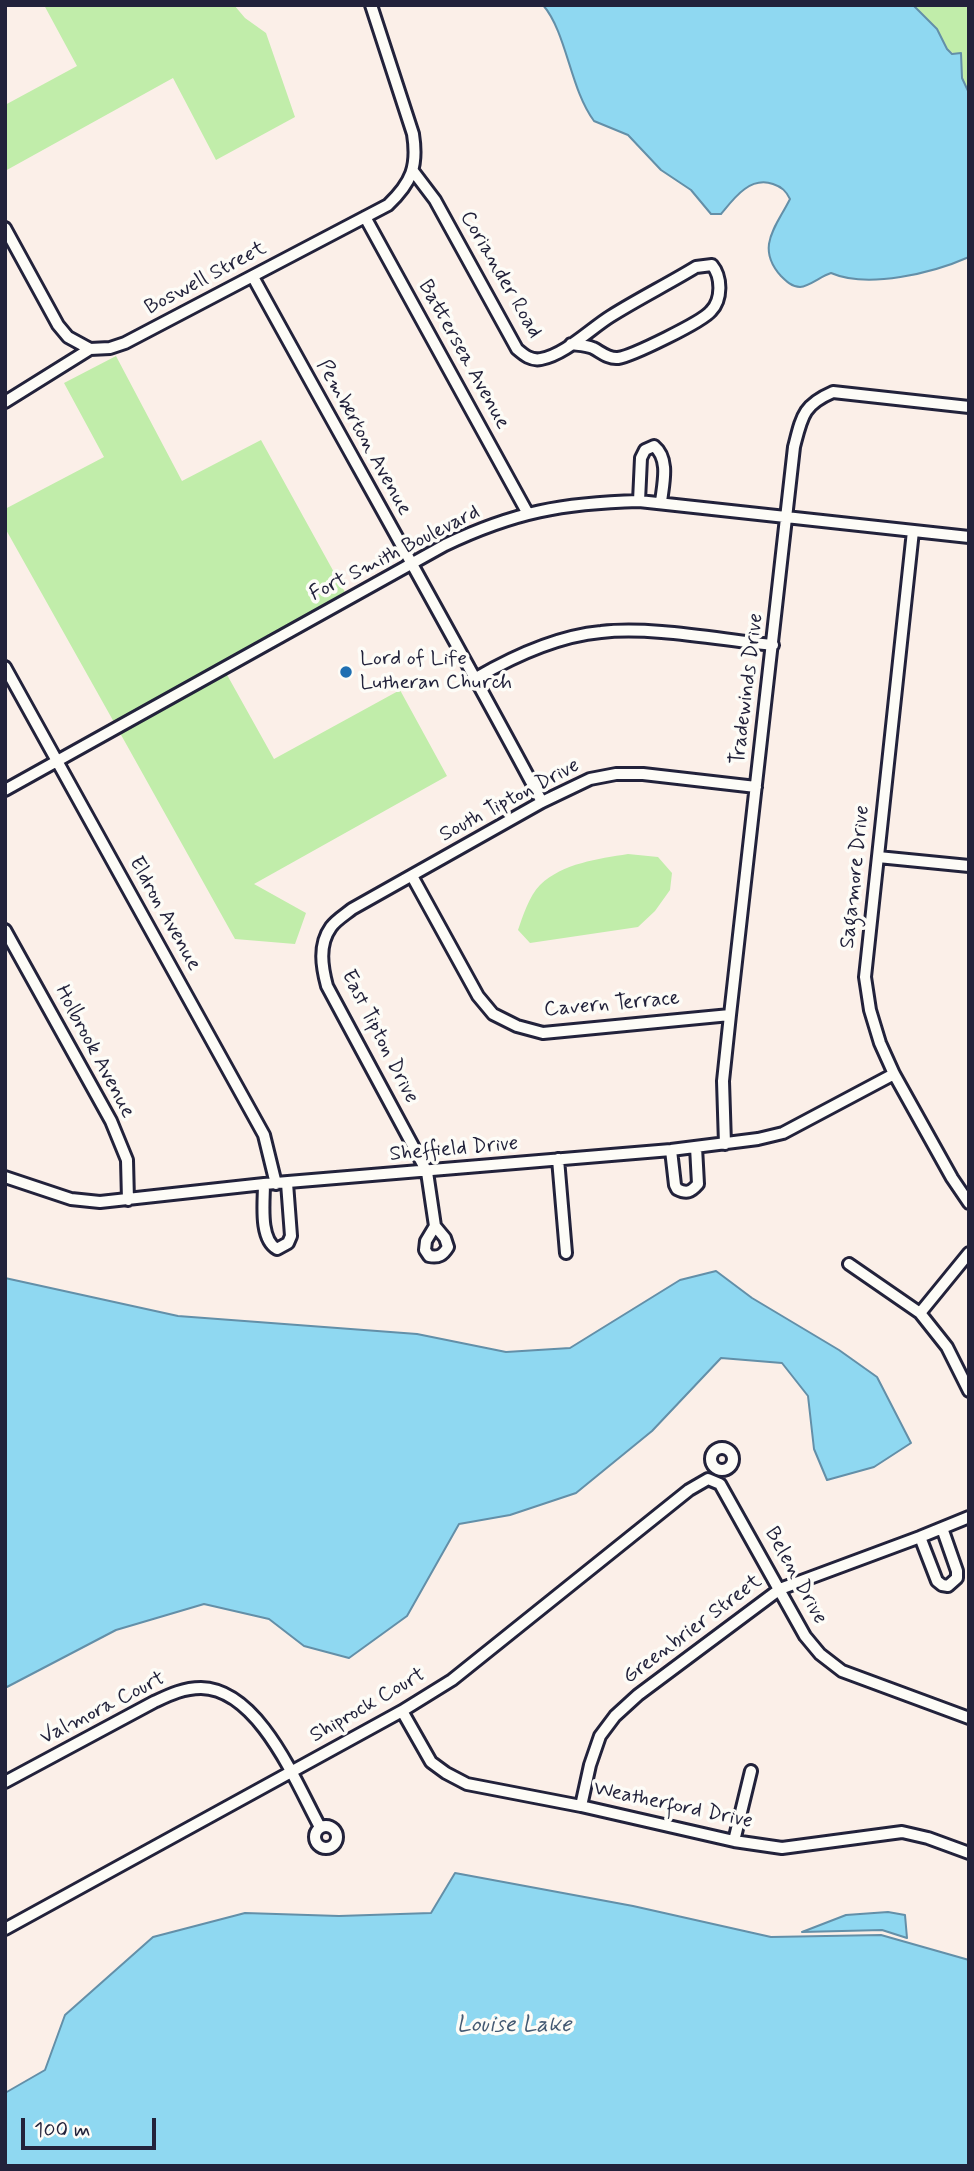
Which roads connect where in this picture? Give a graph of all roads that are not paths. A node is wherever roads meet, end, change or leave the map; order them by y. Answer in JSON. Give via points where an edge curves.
{"nodes":[{"id":1,"x":371,"y":5,"type":"edge"},
{"id":2,"x":413,"y":172,"type":"junction"},
{"id":3,"x":365,"y":217,"type":"junction"},
{"id":4,"x":5,"y":228,"type":"edge"},
{"id":5,"x":253,"y":277,"type":"junction"},
{"id":6,"x":571,"y":344,"type":"junction"},
{"id":7,"x":90,"y":349,"type":"junction"},
{"id":8,"x":5,"y":401,"type":"edge"},
{"id":9,"x":969,"y":407,"type":"edge"},
{"id":10,"x":639,"y":501,"type":"junction"},
{"id":11,"x":662,"y":502,"type":"junction"},
{"id":12,"x":527,"y":512,"type":"junction"},
{"id":13,"x":788,"y":516,"type":"junction"},
{"id":14,"x":913,"y":531,"type":"junction"},
{"id":15,"x":969,"y":537,"type":"edge"},
{"id":16,"x":410,"y":564,"type":"junction"},
{"id":17,"x":773,"y":645,"type":"junction"},
{"id":18,"x":5,"y":667,"type":"edge"},
{"id":19,"x":476,"y":678,"type":"junction"},
{"id":20,"x":59,"y":761,"type":"junction"},
{"id":21,"x":756,"y":787,"type":"junction"},
{"id":22,"x":5,"y":790,"type":"edge"},
{"id":23,"x":542,"y":802,"type":"junction"},
{"id":24,"x":878,"y":858,"type":"junction"},
{"id":25,"x":969,"y":866,"type":"edge"},
{"id":26,"x":412,"y":876,"type":"junction"},
{"id":27,"x":6,"y":932,"type":"edge"},
{"id":28,"x":730,"y":1015,"type":"junction"},
{"id":29,"x":894,"y":1074,"type":"junction"},
{"id":30,"x":725,"y":1144,"type":"junction"},
{"id":31,"x":696,"y":1147,"type":"junction"},
{"id":32,"x":671,"y":1150,"type":"junction"},
{"id":33,"x":558,"y":1159,"type":"junction"},
{"id":34,"x":428,"y":1172,"type":"junction"},
{"id":35,"x":5,"y":1177,"type":"edge"},
{"id":36,"x":281,"y":1183,"type":"junction"},
{"id":37,"x":264,"y":1184,"type":"junction"},
{"id":38,"x":128,"y":1200,"type":"junction"},
{"id":39,"x":969,"y":1203,"type":"edge"},
{"id":40,"x":435,"y":1226,"type":"dead end"},
{"id":41,"x":566,"y":1253,"type":"dead end"},
{"id":42,"x":969,"y":1253,"type":"edge"},
{"id":43,"x":849,"y":1264,"type":"dead end"},
{"id":44,"x":920,"y":1313,"type":"junction"},
{"id":45,"x":969,"y":1391,"type":"edge"},
{"id":46,"x":718,"y":1478,"type":"joint"},
{"id":47,"x":969,"y":1517,"type":"edge"},
{"id":48,"x":942,"y":1528,"type":"junction"},
{"id":49,"x":920,"y":1537,"type":"junction"},
{"id":50,"x":779,"y":1588,"type":"junction"},
{"id":51,"x":402,"y":1711,"type":"junction"},
{"id":52,"x":969,"y":1718,"type":"edge"},
{"id":53,"x":751,"y":1771,"type":"dead end"},
{"id":54,"x":290,"y":1772,"type":"junction"},
{"id":55,"x":5,"y":1782,"type":"edge"},
{"id":56,"x":581,"y":1806,"type":"junction"},
{"id":57,"x":320,"y":1827,"type":"dead end"},
{"id":58,"x":734,"y":1841,"type":"junction"},
{"id":59,"x":969,"y":1853,"type":"edge"},
{"id":60,"x":5,"y":1928,"type":"edge"}],
"edges":[{"from":1,"to":2,"type":"street","via":[[413,134]]},
{"from":2,"to":3,"type":"street","name":"Boswell Street","via":[[403,191]]},
{"from":2,"to":6,"type":"street","name":"Coriander Road","via":[[435,200],[517,349],[538,360]]},
{"from":3,"to":5,"type":"street","name":"Boswell Street"},
{"from":3,"to":12,"type":"street","name":"Battersea Avenue"},
{"from":4,"to":7,"type":"street","via":[[58,325],[68,337]]},
{"from":5,"to":7,"type":"street","name":"Boswell Street","via":[[125,343]]},
{"from":5,"to":16,"type":"street","name":"Pemberton Avenue"},
{"from":6,"to":6,"type":"street","name":"Coriander Road","via":[[696,267],[712,265],[716,270],[720,292],[715,304],[687,326],[615,358]]},
{"from":7,"to":8,"type":"street","name":"Boswell Street"},
{"from":9,"to":13,"type":"street","name":"Tradewinds Drive","via":[[856,393],[833,392],[817,399],[806,409],[794,447]]},
{"from":10,"to":11,"type":"street","name":"Fort Smith Boulevard"},
{"from":10,"to":11,"type":"street","via":[[641,458],[654,446],[664,462]]},
{"from":10,"to":12,"type":"street","name":"Fort Smith Boulevard","via":[[588,502]]},
{"from":11,"to":13,"type":"street","name":"Fort Smith Boulevard"},
{"from":12,"to":16,"type":"street","name":"Fort Smith Boulevard","via":[[473,532]]},
{"from":13,"to":14,"type":"street","name":"Fort Smith Boulevard"},
{"from":13,"to":17,"type":"street","name":"Tradewinds Drive"},
{"from":14,"to":15,"type":"street","name":"Fort Smith Boulevard"},
{"from":14,"to":24,"type":"street","name":"Sagamore Drive"},
{"from":16,"to":19,"type":"street","name":"Pemberton Avenue"},
{"from":16,"to":20,"type":"street","name":"Fort Smith Boulevard"},
{"from":17,"to":19,"type":"street","via":[[637,631],[600,632],[536,648]]},
{"from":17,"to":21,"type":"street","name":"Tradewinds Drive"},
{"from":18,"to":20,"type":"street","name":"Eldron Avenue"},
{"from":19,"to":23,"type":"street","name":"Pemberton Avenue"},
{"from":20,"to":22,"type":"street","name":"Fort Smith Boulevard"},
{"from":20,"to":36,"type":"street","name":"Eldron Avenue","via":[[264,1135]]},
{"from":21,"to":23,"type":"street","name":"South Tipton Drive","via":[[616,774],[590,779]]},
{"from":21,"to":28,"type":"street","name":"Tradewinds Drive"},
{"from":23,"to":26,"type":"street","name":"South Tipton Drive"},
{"from":24,"to":25,"type":"street"},
{"from":24,"to":29,"type":"street","name":"Sagamore Drive","via":[[865,977],[877,1032]]},
{"from":26,"to":28,"type":"street","name":"Cavern Terrace","via":[[478,996],[493,1014],[517,1026],[542,1033]]},
{"from":26,"to":34,"type":"street","name":"East Tipton Drive","via":[[352,909],[331,928],[322,949],[322,967],[327,986]]},
{"from":27,"to":38,"type":"street","name":"Holbrook Avenue","via":[[111,1121],[127,1160]]},
{"from":28,"to":30,"type":"street","name":"Tradewinds Drive","via":[[723,1081]]},
{"from":29,"to":30,"type":"street","name":"Sheffield Drive","via":[[783,1133]]},
{"from":29,"to":39,"type":"street","name":"Sagamore Drive"},
{"from":30,"to":31,"type":"street","name":"Sheffield Drive"},
{"from":31,"to":32,"type":"street","name":"Sheffield Drive"},
{"from":31,"to":32,"type":"street","via":[[698,1184],[686,1192],[675,1185]]},
{"from":32,"to":33,"type":"street","name":"Sheffield Drive"},
{"from":33,"to":34,"type":"street","name":"Sheffield Drive"},
{"from":33,"to":41,"type":"street"},
{"from":34,"to":36,"type":"street","name":"Sheffield Drive"},
{"from":34,"to":40,"type":"street"},
{"from":35,"to":38,"type":"street","name":"Sheffield Drive","via":[[71,1199]]},
{"from":36,"to":37,"type":"street","name":"Sheffield Drive"},
{"from":36,"to":37,"type":"street","name":"Eldron Avenue","via":[[291,1236],[288,1244],[277,1249],[266,1234]]},
{"from":37,"to":38,"type":"street","name":"Sheffield Drive"},
{"from":42,"to":44,"type":"street"},
{"from":43,"to":44,"type":"street"},
{"from":44,"to":45,"type":"street","via":[[947,1347]]},
{"from":46,"to":50,"type":"street","name":"Belen Drive"},
{"from":46,"to":51,"type":"street","name":"Shiprock Court","via":[[689,1490],[452,1680]]},
{"from":47,"to":48,"type":"street","name":"Greenbrier Street"},
{"from":48,"to":49,"type":"street","name":"Greenbrier Street"},
{"from":48,"to":49,"type":"street","via":[[957,1571],[957,1578],[948,1586],[937,1581]]},
{"from":49,"to":50,"type":"street","name":"Greenbrier Street"},
{"from":50,"to":52,"type":"street","name":"Belen Drive","via":[[805,1636],[842,1671]]},
{"from":50,"to":56,"type":"street","name":"Greenbrier Street","via":[[615,1716],[600,1736]]},
{"from":51,"to":54,"type":"street","name":"Shiprock Court"},
{"from":51,"to":56,"type":"street","name":"Weatherford Drive","via":[[431,1762],[446,1773],[467,1784]]},
{"from":53,"to":58,"type":"street"},
{"from":54,"to":55,"type":"street","name":"Valmora Court","via":[[260,1721],[225,1695],[203,1688],[179,1691],[154,1702]]},
{"from":54,"to":57,"type":"street","name":"Valmora Court"},
{"from":54,"to":60,"type":"street","name":"Shiprock Court"},
{"from":56,"to":58,"type":"street","name":"Weatherford Drive"},
{"from":58,"to":59,"type":"street","name":"Weatherford Drive","via":[[782,1848],[902,1832]]}]}
